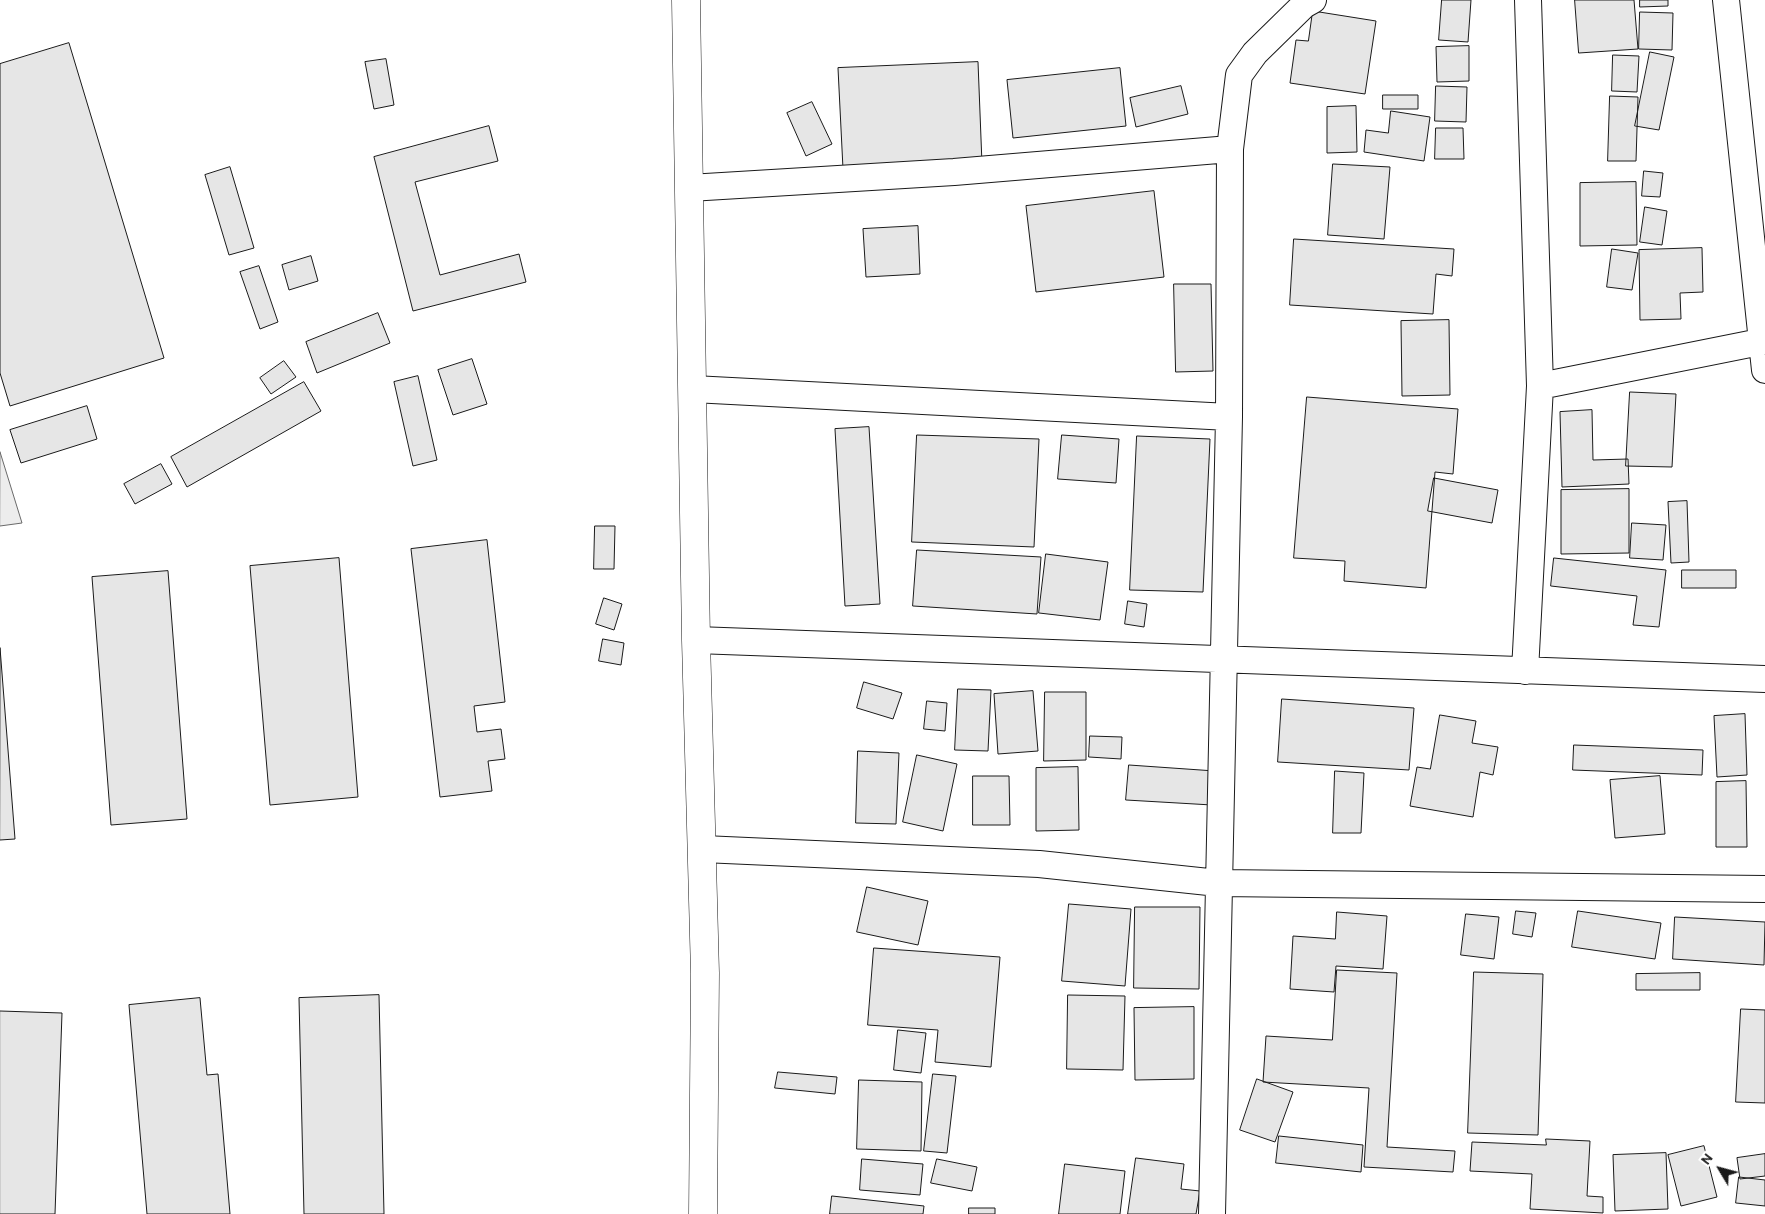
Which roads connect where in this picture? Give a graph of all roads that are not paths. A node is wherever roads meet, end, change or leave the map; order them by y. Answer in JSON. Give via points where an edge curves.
{"nodes":[{"id":1,"x":686,"y":0,"type":"edge"},
{"id":2,"x":1313,"y":0,"type":"edge"},
{"id":3,"x":1528,"y":0,"type":"edge"},
{"id":4,"x":1726,"y":0,"type":"edge"},
{"id":5,"x":1230,"y":149,"type":"junction"},
{"id":6,"x":689,"y":188,"type":"junction"},
{"id":7,"x":1764,"y":341,"type":"edge"},
{"id":8,"x":1765,"y":370,"type":"edge"},
{"id":9,"x":1540,"y":386,"type":"junction"},
{"id":10,"x":694,"y":389,"type":"junction"},
{"id":11,"x":1229,"y":417,"type":"junction"},
{"id":12,"x":696,"y":640,"type":"junction"},
{"id":13,"x":1225,"y":661,"type":"junction"},
{"id":14,"x":1525,"y":671,"type":"junction"},
{"id":15,"x":1765,"y":679,"type":"edge"},
{"id":16,"x":703,"y":848,"type":"junction"},
{"id":17,"x":1218,"y":883,"type":"junction"},
{"id":18,"x":1765,"y":889,"type":"edge"},
{"id":19,"x":703,"y":1214,"type":"edge"},
{"id":20,"x":1212,"y":1214,"type":"edge"}],
"edges":[{"from":1,"to":6,"type":"main road"},
{"from":2,"to":5,"type":"street","via":[[1254,53],[1240,75]]},
{"from":3,"to":9,"type":"street"},
{"from":4,"to":7,"type":"street"},
{"from":5,"to":6,"type":"street","via":[[954,172]]},
{"from":5,"to":11,"type":"street"},
{"from":6,"to":10,"type":"main road"},
{"from":7,"to":8,"type":"street"},
{"from":7,"to":9,"type":"street"},
{"from":9,"to":14,"type":"street"},
{"from":10,"to":11,"type":"street"},
{"from":10,"to":12,"type":"main road"},
{"from":11,"to":13,"type":"street"},
{"from":12,"to":13,"type":"street"},
{"from":12,"to":16,"type":"main road"},
{"from":13,"to":14,"type":"street"},
{"from":13,"to":17,"type":"street"},
{"from":14,"to":15,"type":"street"},
{"from":16,"to":17,"type":"street","via":[[1038,864]]},
{"from":16,"to":19,"type":"main road"},
{"from":17,"to":18,"type":"street"},
{"from":17,"to":20,"type":"street"}]}
